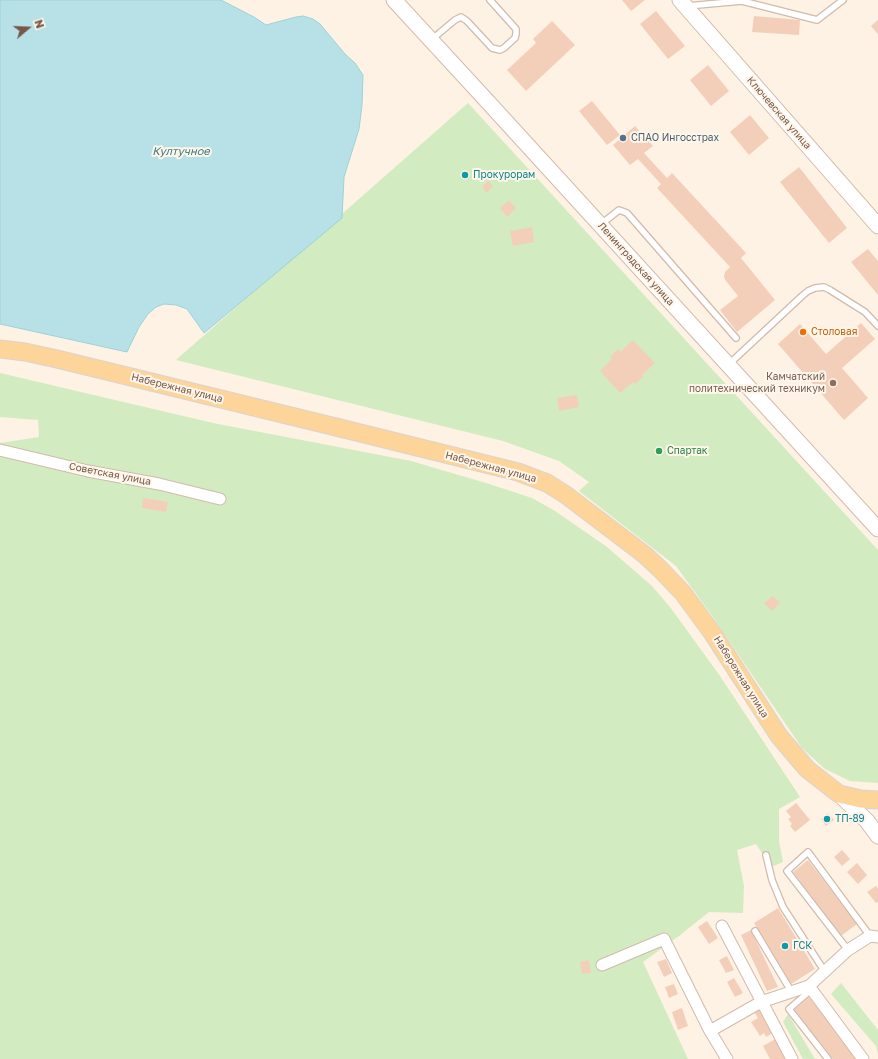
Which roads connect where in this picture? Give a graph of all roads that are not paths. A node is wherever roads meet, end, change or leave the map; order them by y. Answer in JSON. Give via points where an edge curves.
{"nodes":[{"id":1,"x":394,"y":0,"type":"edge"},
{"id":2,"x":490,"y":0,"type":"edge"},
{"id":3,"x":842,"y":0,"type":"edge"},
{"id":4,"x":682,"y":3,"type":"edge"},
{"id":5,"x":431,"y":40,"type":"junction"},
{"id":6,"x":600,"y":225,"type":"junction"},
{"id":7,"x":878,"y":226,"type":"edge"},
{"id":8,"x":878,"y":326,"type":"edge"},
{"id":9,"x":736,"y":338,"type":"dead end"},
{"id":10,"x":0,"y":349,"type":"edge"},
{"id":11,"x":728,"y":365,"type":"junction"},
{"id":12,"x":0,"y":450,"type":"edge"},
{"id":13,"x":220,"y":499,"type":"dead end"},
{"id":14,"x":878,"y":529,"type":"edge"},
{"id":15,"x":839,"y":794,"type":"junction"},
{"id":16,"x":878,"y":800,"type":"edge"},
{"id":17,"x":878,"y":836,"type":"edge"},
{"id":18,"x":766,"y":855,"type":"dead end"},
{"id":19,"x":722,"y":926,"type":"dead end"},
{"id":20,"x":755,"y":931,"type":"dead end"},
{"id":21,"x":874,"y":937,"type":"edge"},
{"id":22,"x":848,"y":950,"type":"junction"},
{"id":23,"x":602,"y":965,"type":"dead end"},
{"id":24,"x":825,"y":972,"type":"junction"},
{"id":25,"x":810,"y":988,"type":"junction"},
{"id":26,"x":791,"y":991,"type":"junction"},
{"id":27,"x":761,"y":1002,"type":"junction"},
{"id":28,"x":710,"y":1031,"type":"junction"},
{"id":29,"x":727,"y":1059,"type":"edge"},
{"id":30,"x":792,"y":1059,"type":"edge"},
{"id":31,"x":828,"y":1059,"type":"edge"},
{"id":32,"x":863,"y":1059,"type":"edge"}],
"edges":[{"from":1,"to":5,"type":"main road","name":"Ленинградская улица"},
{"from":2,"to":5,"type":"lane","via":[[516,29],[515,38],[504,48],[492,48],[463,17],[455,20]]},
{"from":3,"to":4,"type":"lane","via":[[817,20],[742,1]]},
{"from":4,"to":7,"type":"main road","name":"Ключевская улица"},
{"from":5,"to":6,"type":"main road","name":"Ленинградская улица"},
{"from":6,"to":9,"type":"lane","via":[[619,210],[627,213]]},
{"from":6,"to":11,"type":"main road","name":"Ленинградская улица"},
{"from":8,"to":11,"type":"lane","via":[[865,312],[830,290],[824,287],[815,288],[802,296]]},
{"from":10,"to":15,"type":"main road","name":"Набережная улица","via":[[57,359],[340,428],[518,472],[547,483],[639,551],[672,580],[702,617],[786,746],[807,769]]},
{"from":11,"to":14,"type":"main road","name":"Ленинградская улица"},
{"from":12,"to":13,"type":"street","name":"Советская улица"},
{"from":15,"to":16,"type":"main road","name":"Набережная улица"},
{"from":15,"to":17,"type":"main road","via":[[867,821]]},
{"from":18,"to":24,"type":"lane","via":[[772,880],[784,907]]},
{"from":19,"to":27,"type":"street"},
{"from":20,"to":26,"type":"lane"},
{"from":21,"to":22,"type":"street"},
{"from":21,"to":22,"type":"lane","via":[[808,852],[787,871]]},
{"from":22,"to":24,"type":"street"},
{"from":23,"to":28,"type":"street","via":[[664,939]]},
{"from":24,"to":25,"type":"street"},
{"from":25,"to":26,"type":"street"},
{"from":25,"to":31,"type":"lane","via":[[788,1009]]},
{"from":25,"to":32,"type":"street"},
{"from":26,"to":27,"type":"street"},
{"from":27,"to":28,"type":"street"},
{"from":27,"to":30,"type":"street"},
{"from":28,"to":29,"type":"street"}]}
